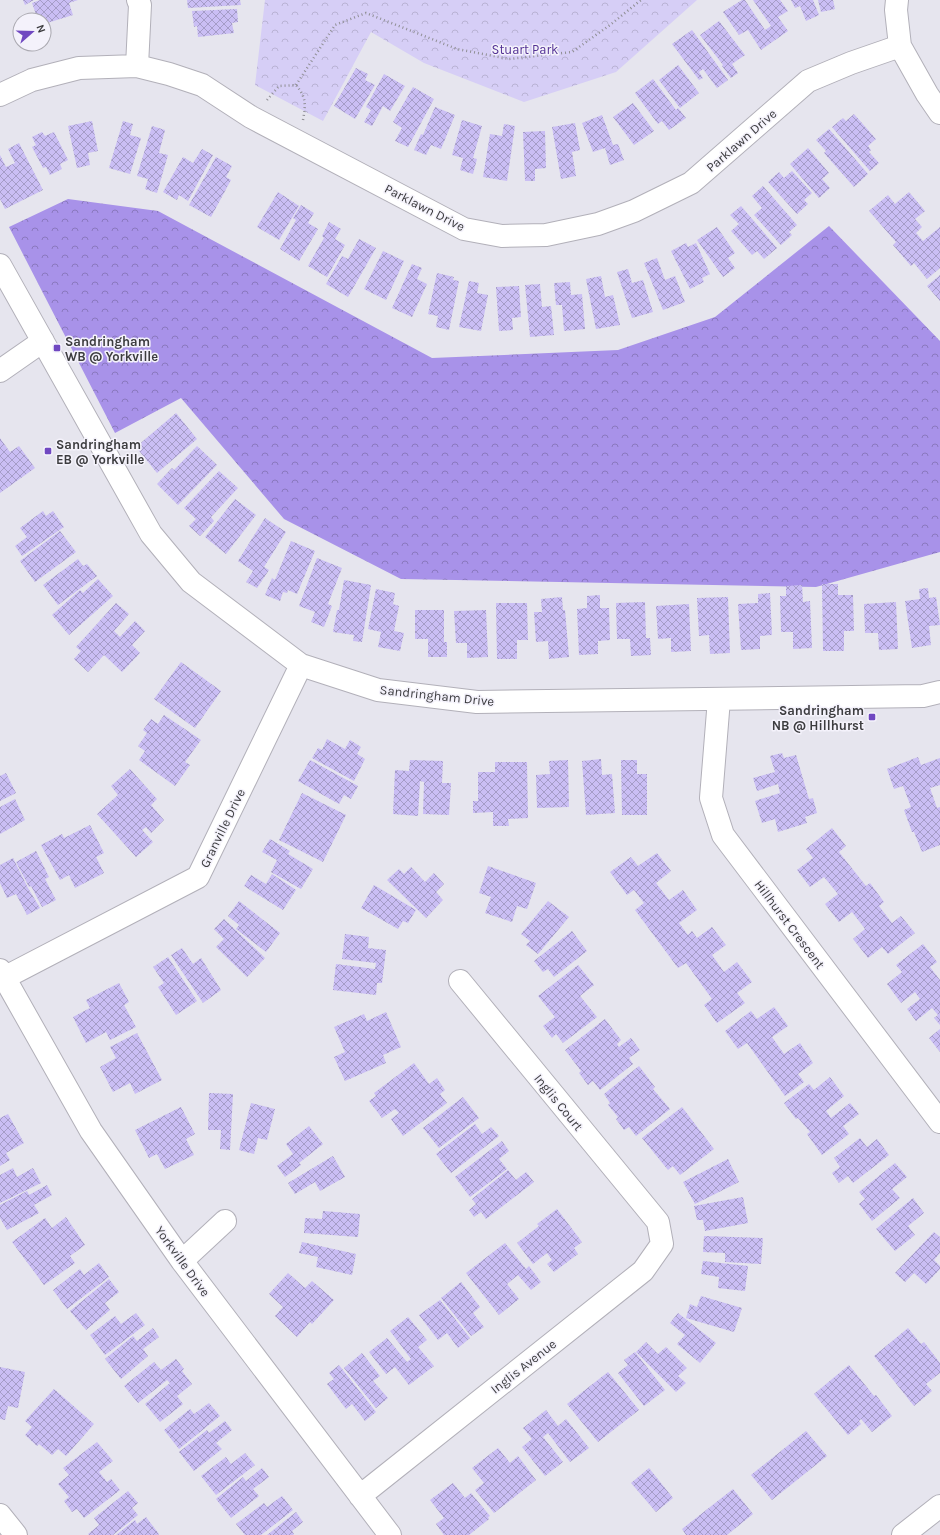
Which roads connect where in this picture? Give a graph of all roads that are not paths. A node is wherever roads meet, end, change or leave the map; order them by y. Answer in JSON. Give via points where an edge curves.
{"nodes":[{"id":1,"x":138,"y":0,"type":"edge"},
{"id":2,"x":897,"y":0,"type":"edge"},
{"id":3,"x":900,"y":46,"type":"junction"},
{"id":4,"x":137,"y":66,"type":"junction"},
{"id":5,"x":0,"y":95,"type":"edge"},
{"id":6,"x":940,"y":113,"type":"edge"},
{"id":7,"x":0,"y":265,"type":"edge"},
{"id":8,"x":43,"y":341,"type":"junction"},
{"id":9,"x":0,"y":371,"type":"edge"},
{"id":10,"x":301,"y":665,"type":"junction"},
{"id":11,"x":940,"y":692,"type":"edge"},
{"id":12,"x":719,"y":700,"type":"junction"},
{"id":13,"x":1,"y":976,"type":"edge"},
{"id":14,"x":460,"y":981,"type":"dead end"},
{"id":15,"x":940,"y":1122,"type":"edge"},
{"id":16,"x":225,"y":1221,"type":"dead end"},
{"id":17,"x":658,"y":1222,"type":"joint"},
{"id":18,"x":182,"y":1261,"type":"junction"},
{"id":19,"x":360,"y":1496,"type":"junction"},
{"id":20,"x":940,"y":1506,"type":"edge"},
{"id":21,"x":0,"y":1515,"type":"edge"},
{"id":22,"x":16,"y":1535,"type":"edge"},
{"id":23,"x":390,"y":1535,"type":"edge"},
{"id":24,"x":903,"y":1535,"type":"edge"}],
"edges":[{"from":1,"to":4,"type":"street","via":[[140,6]]},
{"from":2,"to":3,"type":"street"},
{"from":3,"to":4,"type":"street","name":"Parklawn Drive","via":[[808,81],[691,183],[634,211],[598,224],[546,235],[502,236],[464,229],[251,117],[202,85]]},
{"from":3,"to":6,"type":"street"},
{"from":4,"to":5,"type":"street","name":"Parklawn Drive","via":[[79,68],[32,80]]},
{"from":7,"to":8,"type":"street","name":"Sandringham Drive"},
{"from":8,"to":9,"type":"street"},
{"from":8,"to":10,"type":"street","name":"Sandringham Drive","via":[[151,534],[192,582]]},
{"from":10,"to":12,"type":"street","name":"Sandringham Drive","via":[[378,690],[477,702]]},
{"from":10,"to":13,"type":"street","name":"Granville Drive","via":[[198,877]]},
{"from":11,"to":12,"type":"street","name":"Sandringham Drive","via":[[923,696]]},
{"from":12,"to":15,"type":"street","name":"Hillhurst Crescent","via":[[711,798],[723,835]]},
{"from":13,"to":18,"type":"street","name":"Yorkville Drive","via":[[91,1131]]},
{"from":14,"to":17,"type":"street","name":"Inglis Court"},
{"from":16,"to":18,"type":"street"},
{"from":17,"to":19,"type":"street","name":"Inglis Avenue","via":[[662,1244],[643,1271]]},
{"from":18,"to":19,"type":"street","name":"Yorkville Drive"},
{"from":19,"to":23,"type":"street","name":"Yorkville Drive"},
{"from":20,"to":24,"type":"street"},
{"from":21,"to":22,"type":"street"}]}
